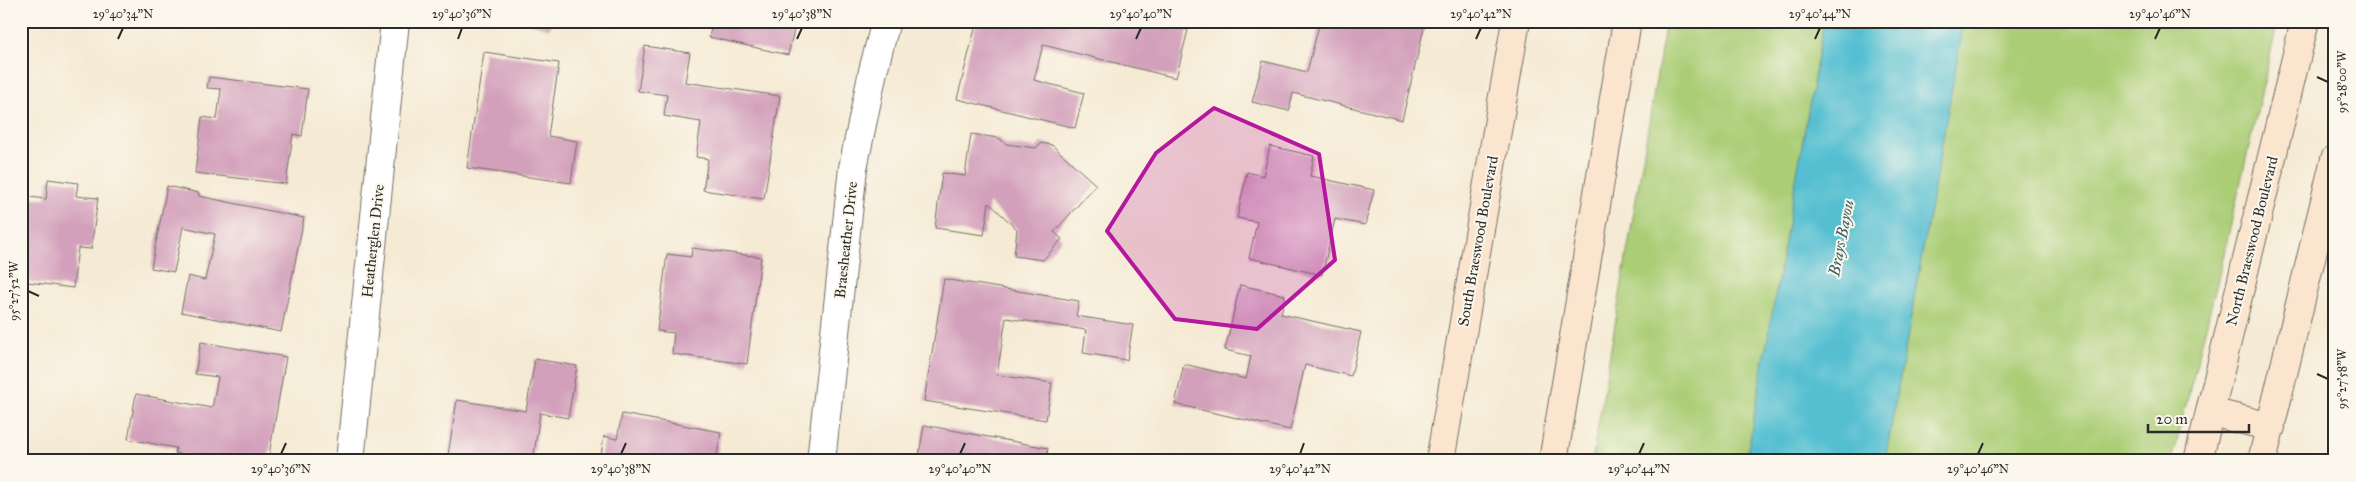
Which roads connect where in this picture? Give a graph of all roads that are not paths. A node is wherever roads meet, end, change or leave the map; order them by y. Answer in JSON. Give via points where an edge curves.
{"nodes":[{"id":1,"x":395,"y":21,"type":"edge"},
{"id":2,"x":886,"y":21,"type":"edge"},
{"id":3,"x":1516,"y":21,"type":"edge"},
{"id":4,"x":1628,"y":21,"type":"edge"},
{"id":5,"x":2305,"y":21,"type":"edge"},
{"id":6,"x":2335,"y":159,"type":"edge"},
{"id":7,"x":2211,"y":412,"type":"junction"},
{"id":8,"x":2271,"y":427,"type":"junction"},
{"id":9,"x":350,"y":461,"type":"edge"},
{"id":10,"x":821,"y":461,"type":"edge"},
{"id":11,"x":1440,"y":461,"type":"edge"},
{"id":12,"x":1553,"y":461,"type":"edge"},
{"id":13,"x":2198,"y":461,"type":"edge"},
{"id":14,"x":2262,"y":461,"type":"edge"}],
"edges":[{"from":1,"to":9,"type":"street","name":"Heatherglen Drive"},
{"from":2,"to":10,"type":"street","name":"Braesheather Drive","via":[[853,168]]},
{"from":3,"to":11,"type":"main road","name":"South Braeswood Boulevard"},
{"from":4,"to":12,"type":"main road"},
{"from":5,"to":7,"type":"main road","name":"North Braeswood Boulevard"},
{"from":6,"to":8,"type":"main road"},
{"from":7,"to":8,"type":"main road"},
{"from":7,"to":13,"type":"main road","name":"North Braeswood Boulevard"},
{"from":8,"to":14,"type":"main road"}]}
